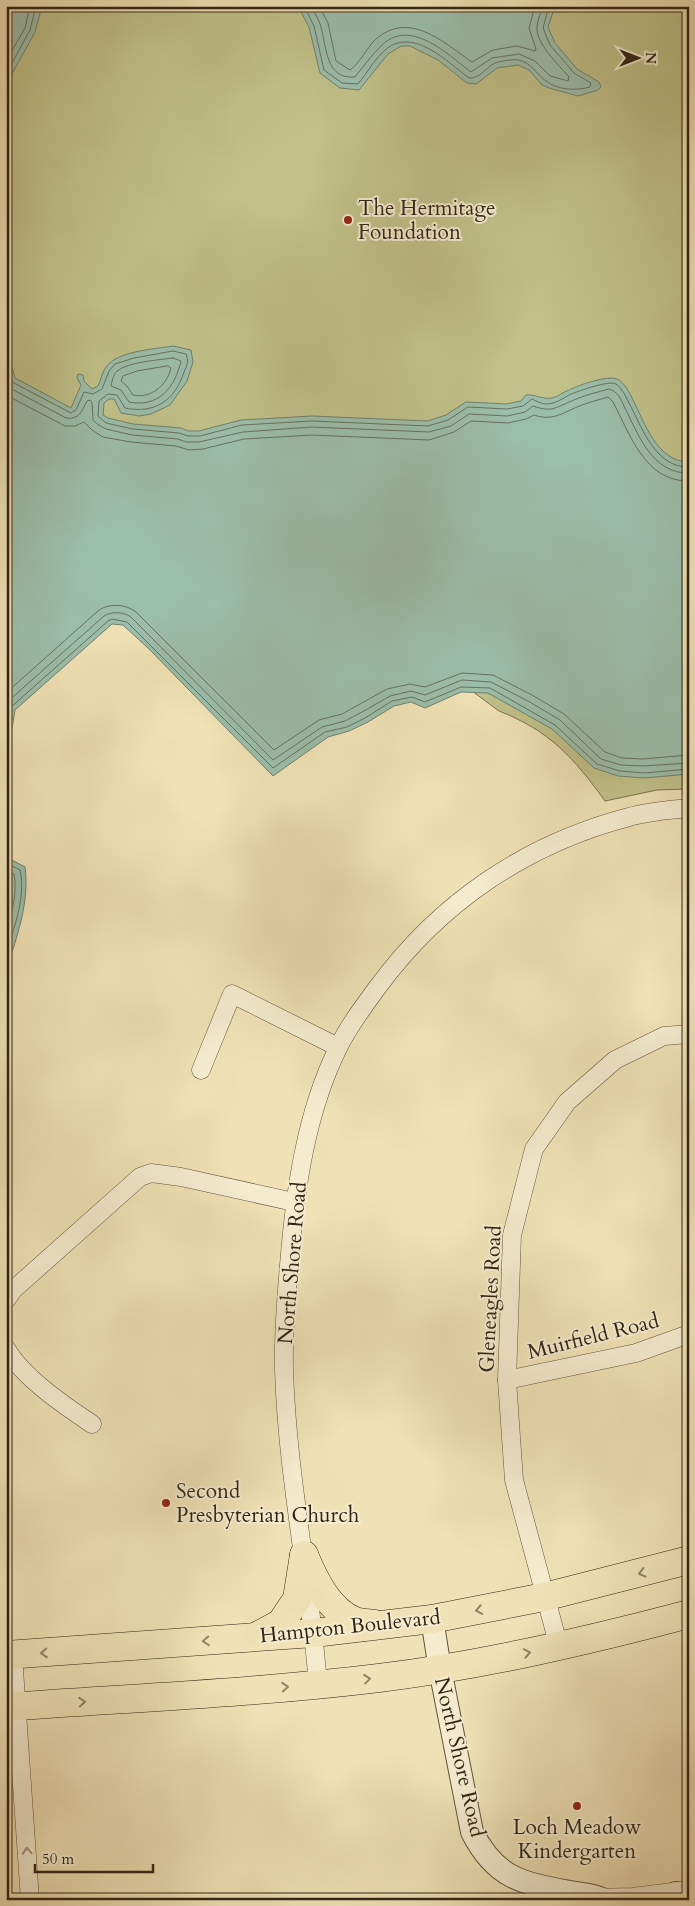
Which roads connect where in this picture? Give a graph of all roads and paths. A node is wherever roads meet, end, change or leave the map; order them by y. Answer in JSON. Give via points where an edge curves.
{"nodes":[{"id":1,"x":689,"y":808,"type":"edge"},
{"id":2,"x":689,"y":1034,"type":"edge"},
{"id":3,"x":338,"y":1047,"type":"junction"},
{"id":4,"x":201,"y":1070,"type":"dead end"},
{"id":5,"x":294,"y":1202,"type":"junction"},
{"id":6,"x":6,"y":1300,"type":"edge"},
{"id":7,"x":689,"y":1334,"type":"edge"},
{"id":8,"x":6,"y":1348,"type":"edge"},
{"id":9,"x":507,"y":1380,"type":"junction"},
{"id":10,"x":92,"y":1424,"type":"dead end"},
{"id":11,"x":304,"y":1554,"type":"junction"},
{"id":12,"x":689,"y":1560,"type":"edge"},
{"id":13,"x":544,"y":1597,"type":"junction"},
{"id":14,"x":689,"y":1614,"type":"edge"},
{"id":15,"x":432,"y":1619,"type":"junction"},
{"id":16,"x":383,"y":1626,"type":"junction"},
{"id":17,"x":314,"y":1633,"type":"junction"},
{"id":18,"x":254,"y":1637,"type":"junction"},
{"id":19,"x":559,"y":1647,"type":"junction"},
{"id":20,"x":9,"y":1655,"type":"edge"},
{"id":21,"x":440,"y":1670,"type":"junction"},
{"id":22,"x":318,"y":1685,"type":"junction"},
{"id":23,"x":11,"y":1707,"type":"edge"},
{"id":24,"x":678,"y":1894,"type":"edge"},
{"id":25,"x":602,"y":1899,"type":"edge"},
{"id":26,"x":30,"y":1900,"type":"edge"},
{"id":27,"x":564,"y":1900,"type":"edge"}],
"edges":[{"from":1,"to":3,"type":"street","name":"North Shore Road","via":[[628,817],[548,844],[505,868],[444,913],[419,936],[370,998]]},
{"from":2,"to":9,"type":"street","name":"Gleneagles Road","via":[[664,1036],[615,1060],[567,1102],[534,1149],[512,1235]]},
{"from":3,"to":4,"type":"street","via":[[232,994]]},
{"from":3,"to":5,"type":"street","name":"North Shore Road","via":[[313,1111]]},
{"from":5,"to":6,"type":"street","via":[[151,1173],[140,1177],[13,1290]]},
{"from":5,"to":11,"type":"street","name":"North Shore Road","via":[[284,1321],[284,1369],[288,1447]]},
{"from":7,"to":9,"type":"street","name":"Muirfield Road","via":[[636,1353]]},
{"from":8,"to":10,"type":"street","via":[[22,1370]]},
{"from":9,"to":13,"type":"street","name":"Gleneagles Road","via":[[514,1480]]},
{"from":11,"to":16,"type":"main road","via":[[325,1594],[340,1611],[355,1621]]},
{"from":11,"to":17,"type":"street","name":"North Shore Road"},
{"from":11,"to":18,"type":"main road","via":[[297,1599],[288,1615],[281,1623]]},
{"from":12,"to":13,"type":"main road","name":"Hampton Boulevard","one_way":true},
{"from":13,"to":15,"type":"main road","name":"Hampton Boulevard","one_way":true},
{"from":13,"to":19,"type":"street","name":"Gleneagles Road"},
{"from":14,"to":19,"type":"main road"},
{"from":15,"to":16,"type":"main road","name":"Hampton Boulevard"},
{"from":15,"to":21,"type":"street","name":"North Shore Road"},
{"from":16,"to":17,"type":"main road","name":"Hampton Boulevard"},
{"from":17,"to":18,"type":"main road","name":"Hampton Boulevard"},
{"from":17,"to":22,"type":"street","name":"North Shore Road"},
{"from":18,"to":20,"type":"main road","name":"Hampton Boulevard","one_way":true},
{"from":21,"to":19,"type":"main road","one_way":true},
{"from":20,"to":23,"type":"street"},
{"from":22,"to":21,"type":"main road","one_way":true},
{"from":21,"to":25,"type":"street","name":"North Shore Road","via":[[472,1832],[480,1847],[495,1866],[515,1878],[536,1886]]},
{"from":23,"to":22,"type":"main road","one_way":true},
{"from":26,"to":23,"type":"street","one_way":true},
{"from":24,"to":25,"type":"street"},
{"from":25,"to":27,"type":"street"}]}
